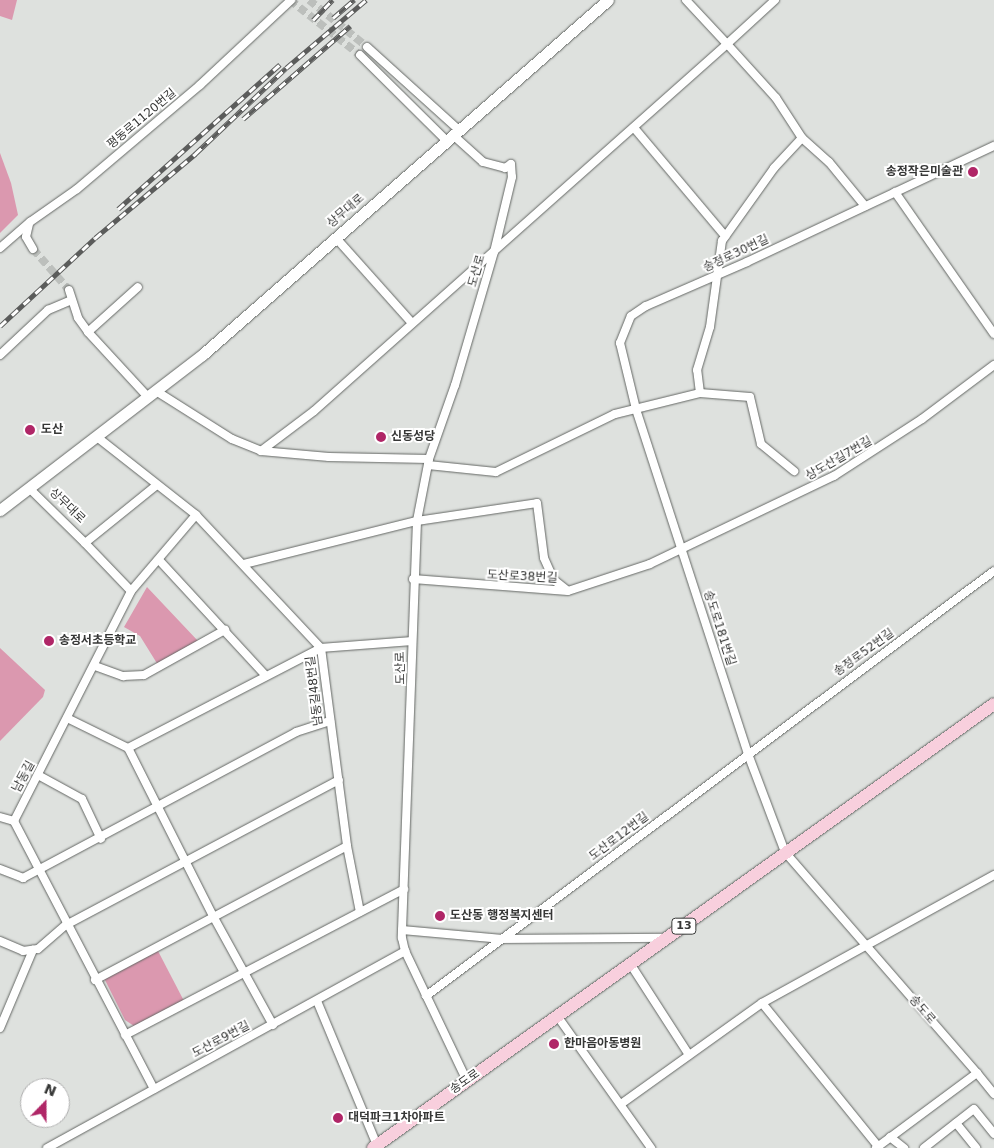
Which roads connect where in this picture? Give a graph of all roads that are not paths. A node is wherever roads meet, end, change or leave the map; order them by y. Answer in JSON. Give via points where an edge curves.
{"nodes":[{"id":1,"x":291,"y":0,"type":"edge"},
{"id":2,"x":608,"y":0,"type":"edge"},
{"id":3,"x":686,"y":0,"type":"edge"},
{"id":4,"x":776,"y":0,"type":"edge"},
{"id":5,"x":727,"y":44,"type":"junction"},
{"id":6,"x":367,"y":47,"type":"tunnel mouth"},
{"id":7,"x":360,"y":55,"type":"tunnel mouth"},
{"id":8,"x":635,"y":129,"type":"junction"},
{"id":9,"x":453,"y":136,"type":"junction"},
{"id":10,"x":802,"y":138,"type":"junction"},
{"id":11,"x":994,"y":146,"type":"edge"},
{"id":12,"x":895,"y":192,"type":"junction"},
{"id":13,"x":865,"y":206,"type":"junction"},
{"id":14,"x":30,"y":222,"type":"junction"},
{"id":15,"x":725,"y":236,"type":"junction"},
{"id":16,"x":336,"y":238,"type":"junction"},
{"id":17,"x":0,"y":248,"type":"edge"},
{"id":18,"x":33,"y":249,"type":"tunnel mouth"},
{"id":19,"x":494,"y":252,"type":"junction"},
{"id":20,"x":719,"y":274,"type":"junction"},
{"id":21,"x":138,"y":287,"type":"dead end"},
{"id":22,"x":69,"y":290,"type":"tunnel mouth"},
{"id":23,"x":71,"y":300,"type":"junction"},
{"id":24,"x":412,"y":323,"type":"junction"},
{"id":25,"x":624,"y":329,"type":"joint"},
{"id":26,"x":88,"y":332,"type":"junction"},
{"id":27,"x":994,"y":334,"type":"edge"},
{"id":28,"x":0,"y":355,"type":"edge"},
{"id":29,"x":994,"y":365,"type":"edge"},
{"id":30,"x":700,"y":393,"type":"junction"},
{"id":31,"x":152,"y":394,"type":"junction"},
{"id":32,"x":636,"y":409,"type":"junction"},
{"id":33,"x":97,"y":437,"type":"junction"},
{"id":34,"x":261,"y":451,"type":"junction"},
{"id":35,"x":428,"y":462,"type":"junction"},
{"id":36,"x":794,"y":470,"type":"dead end"},
{"id":37,"x":157,"y":485,"type":"junction"},
{"id":38,"x":30,"y":489,"type":"junction"},
{"id":39,"x":0,"y":510,"type":"edge"},
{"id":40,"x":196,"y":515,"type":"junction"},
{"id":41,"x":417,"y":521,"type":"junction"},
{"id":42,"x":85,"y":543,"type":"junction"},
{"id":43,"x":682,"y":551,"type":"junction"},
{"id":44,"x":159,"y":560,"type":"junction"},
{"id":45,"x":244,"y":564,"type":"junction"},
{"id":46,"x":994,"y":571,"type":"edge"},
{"id":47,"x":413,"y":579,"type":"junction"},
{"id":48,"x":131,"y":591,"type":"junction"},
{"id":49,"x":568,"y":591,"type":"junction"},
{"id":50,"x":225,"y":630,"type":"junction"},
{"id":51,"x":412,"y":641,"type":"junction"},
{"id":52,"x":321,"y":648,"type":"junction"},
{"id":53,"x":95,"y":666,"type":"junction"},
{"id":54,"x":265,"y":675,"type":"junction"},
{"id":55,"x":994,"y":704,"type":"edge"},
{"id":56,"x":67,"y":718,"type":"junction"},
{"id":57,"x":330,"y":721,"type":"junction"},
{"id":58,"x":128,"y":748,"type":"junction"},
{"id":59,"x":748,"y":754,"type":"junction"},
{"id":60,"x":38,"y":775,"type":"junction"},
{"id":61,"x":339,"y":780,"type":"junction"},
{"id":62,"x":157,"y":808,"type":"junction"},
{"id":63,"x":0,"y":818,"type":"edge"},
{"id":64,"x":14,"y":820,"type":"junction"},
{"id":65,"x":102,"y":839,"type":"junction"},
{"id":66,"x":347,"y":846,"type":"junction"},
{"id":67,"x":785,"y":852,"type":"junction"},
{"id":68,"x":185,"y":861,"type":"junction"},
{"id":69,"x":0,"y":869,"type":"edge"},
{"id":70,"x":39,"y":870,"type":"junction"},
{"id":71,"x":994,"y":875,"type":"edge"},
{"id":72,"x":404,"y":888,"type":"junction"},
{"id":73,"x":360,"y":912,"type":"junction"},
{"id":74,"x":213,"y":916,"type":"junction"},
{"id":75,"x":66,"y":925,"type":"junction"},
{"id":76,"x":402,"y":930,"type":"junction"},
{"id":77,"x":668,"y":938,"type":"junction"},
{"id":78,"x":503,"y":939,"type":"junction"},
{"id":79,"x":0,"y":941,"type":"edge"},
{"id":80,"x":866,"y":944,"type":"junction"},
{"id":81,"x":33,"y":950,"type":"junction"},
{"id":82,"x":405,"y":951,"type":"junction"},
{"id":83,"x":631,"y":965,"type":"junction"},
{"id":84,"x":244,"y":974,"type":"junction"},
{"id":85,"x":95,"y":980,"type":"junction"},
{"id":86,"x":426,"y":996,"type":"junction"},
{"id":87,"x":317,"y":1001,"type":"junction"},
{"id":88,"x":762,"y":1003,"type":"junction"},
{"id":89,"x":558,"y":1016,"type":"junction"},
{"id":90,"x":273,"y":1025,"type":"junction"},
{"id":91,"x":0,"y":1028,"type":"edge"},
{"id":92,"x":125,"y":1035,"type":"junction"},
{"id":93,"x":689,"y":1055,"type":"junction"},
{"id":94,"x":977,"y":1073,"type":"junction"},
{"id":95,"x":467,"y":1081,"type":"junction"},
{"id":96,"x":154,"y":1089,"type":"junction"},
{"id":97,"x":994,"y":1094,"type":"edge"},
{"id":98,"x":621,"y":1104,"type":"junction"},
{"id":99,"x":956,"y":1123,"type":"junction"},
{"id":100,"x":994,"y":1134,"type":"edge"},
{"id":101,"x":890,"y":1137,"type":"junction"},
{"id":102,"x":375,"y":1146,"type":"edge"},
{"id":103,"x":877,"y":1147,"type":"edge"},
{"id":104,"x":47,"y":1148,"type":"edge"},
{"id":105,"x":651,"y":1148,"type":"edge"},
{"id":106,"x":904,"y":1148,"type":"edge"},
{"id":107,"x":924,"y":1148,"type":"edge"},
{"id":108,"x":976,"y":1148,"type":"edge"}],
"edges":[{"from":1,"to":14,"type":"street","name":"평동로1120번길","via":[[77,189]]},
{"from":2,"to":9,"type":"main road","name":"상무대로"},
{"from":3,"to":5,"type":"street"},
{"from":4,"to":5,"type":"street"},
{"from":5,"to":8,"type":"street"},
{"from":5,"to":10,"type":"street","via":[[776,98]]},
{"from":6,"to":9,"type":"street"},
{"from":7,"to":9,"type":"street"},
{"from":8,"to":15,"type":"street"},
{"from":8,"to":19,"type":"street"},
{"from":9,"to":16,"type":"main road","name":"상무대로"},
{"from":9,"to":19,"type":"street","name":"도산로","via":[[483,162],[505,168],[511,164],[512,177]]},
{"from":10,"to":13,"type":"street","via":[[829,162]]},
{"from":10,"to":15,"type":"street","via":[[774,168]]},
{"from":11,"to":12,"type":"street","name":"송정로30번길"},
{"from":12,"to":13,"type":"street","name":"송정로30번길"},
{"from":12,"to":27,"type":"street"},
{"from":13,"to":20,"type":"street","name":"송정로30번길"},
{"from":14,"to":17,"type":"street","name":"평동로1120번길"},
{"from":14,"to":18,"type":"street","via":[[26,238]]},
{"from":15,"to":20,"type":"street","via":[[719,253]]},
{"from":16,"to":24,"type":"street"},
{"from":16,"to":31,"type":"main road","name":"상무대로"},
{"from":19,"to":24,"type":"street","name":"도산로"},
{"from":19,"to":35,"type":"street","name":"도산로","via":[[455,385]]},
{"from":20,"to":25,"type":"street","name":"송정로30번길","via":[[646,306],[631,316]]},
{"from":20,"to":30,"type":"street","via":[[706,345],[696,370]]},
{"from":21,"to":26,"type":"street"},
{"from":22,"to":23,"type":"street"},
{"from":23,"to":26,"type":"street"},
{"from":23,"to":28,"type":"street","via":[[48,310]]},
{"from":24,"to":34,"type":"street","name":"도산로","via":[[314,411]]},
{"from":25,"to":32,"type":"street","name":"송도로181번길","via":[[621,354]]},
{"from":26,"to":31,"type":"street"},
{"from":29,"to":43,"type":"street","name":"상도산길7번길","via":[[859,461]]},
{"from":30,"to":32,"type":"street"},
{"from":30,"to":36,"type":"street","via":[[750,397],[761,444]]},
{"from":31,"to":33,"type":"main road","name":"상무대로"},
{"from":31,"to":34,"type":"street","via":[[232,439]]},
{"from":32,"to":35,"type":"street","via":[[597,421],[496,472]]},
{"from":32,"to":43,"type":"street","name":"송도로181번길"},
{"from":33,"to":37,"type":"street"},
{"from":33,"to":38,"type":"main road","name":"상무대로"},
{"from":34,"to":35,"type":"street"},
{"from":35,"to":41,"type":"street","name":"도산로"},
{"from":37,"to":40,"type":"street","name":"남동길48번길"},
{"from":37,"to":42,"type":"street","name":"상무대로"},
{"from":38,"to":39,"type":"main road","name":"상무대로"},
{"from":38,"to":42,"type":"street","name":"상무대로"},
{"from":40,"to":44,"type":"street","name":"남동길"},
{"from":40,"to":45,"type":"street","name":"남동길48번길"},
{"from":41,"to":45,"type":"street"},
{"from":41,"to":47,"type":"street","name":"도산로"},
{"from":41,"to":49,"type":"street","via":[[536,503],[544,558],[554,580]]},
{"from":42,"to":48,"type":"street","name":"상무대로"},
{"from":43,"to":49,"type":"street","name":"도산로38번길"},
{"from":43,"to":59,"type":"street","name":"송도로181번길"},
{"from":44,"to":48,"type":"street","name":"남동길"},
{"from":44,"to":50,"type":"street"},
{"from":45,"to":52,"type":"street","name":"남동길48번길"},
{"from":46,"to":59,"type":"street","name":"송정로52번길"},
{"from":47,"to":49,"type":"street","name":"도산로38번길"},
{"from":47,"to":51,"type":"street","name":"도산로"},
{"from":48,"to":53,"type":"street","name":"남동길"},
{"from":50,"to":53,"type":"street","via":[[144,676],[123,676]]},
{"from":50,"to":54,"type":"street"},
{"from":51,"to":52,"type":"street"},
{"from":51,"to":72,"type":"street","name":"도산로"},
{"from":52,"to":54,"type":"street"},
{"from":52,"to":57,"type":"street","name":"남동길48번길"},
{"from":53,"to":56,"type":"street","name":"남동길"},
{"from":54,"to":58,"type":"street"},
{"from":55,"to":67,"type":"main road","name":"송도로","number":"13"},
{"from":56,"to":58,"type":"street"},
{"from":56,"to":60,"type":"street","name":"남동길"},
{"from":57,"to":61,"type":"street","name":"남동길48번길"},
{"from":57,"to":62,"type":"street","via":[[296,732]]},
{"from":58,"to":62,"type":"street"},
{"from":59,"to":67,"type":"street","name":"송도로181번길"},
{"from":59,"to":78,"type":"street","name":"도산로12번길"},
{"from":60,"to":64,"type":"street","name":"남동길"},
{"from":60,"to":65,"type":"street","via":[[82,799]]},
{"from":61,"to":66,"type":"street","name":"남동길48번길"},
{"from":61,"to":68,"type":"street"},
{"from":62,"to":65,"type":"street"},
{"from":62,"to":68,"type":"street"},
{"from":63,"to":64,"type":"street"},
{"from":64,"to":70,"type":"street"},
{"from":65,"to":70,"type":"street"},
{"from":66,"to":73,"type":"street","name":"남동길48번길"},
{"from":66,"to":74,"type":"street"},
{"from":67,"to":77,"type":"main road","name":"송도로","number":"13"},
{"from":67,"to":80,"type":"street","name":"송도로"},
{"from":68,"to":74,"type":"street"},
{"from":68,"to":75,"type":"street"},
{"from":69,"to":70,"type":"street","via":[[24,878]]},
{"from":70,"to":75,"type":"street"},
{"from":71,"to":80,"type":"street"},
{"from":72,"to":73,"type":"street"},
{"from":72,"to":76,"type":"street","name":"도산로"},
{"from":73,"to":84,"type":"street"},
{"from":74,"to":84,"type":"street"},
{"from":74,"to":85,"type":"street"},
{"from":75,"to":81,"type":"street"},
{"from":75,"to":85,"type":"street"},
{"from":76,"to":78,"type":"street"},
{"from":76,"to":82,"type":"street","name":"도산로"},
{"from":77,"to":78,"type":"street"},
{"from":77,"to":83,"type":"main road","name":"송도로","number":"13"},
{"from":78,"to":86,"type":"street","name":"도산로12번길"},
{"from":79,"to":81,"type":"street","via":[[23,951]]},
{"from":80,"to":88,"type":"street"},
{"from":80,"to":94,"type":"street","name":"송도로"},
{"from":81,"to":91,"type":"street"},
{"from":82,"to":86,"type":"street","name":"도산로"},
{"from":82,"to":87,"type":"street","name":"도산로9번길"},
{"from":83,"to":89,"type":"main road","name":"송도로","number":"13"},
{"from":83,"to":93,"type":"street"},
{"from":84,"to":90,"type":"street"},
{"from":84,"to":92,"type":"street"},
{"from":85,"to":92,"type":"street"},
{"from":86,"to":95,"type":"street","name":"도산로"},
{"from":87,"to":90,"type":"street","name":"도산로9번길"},
{"from":87,"to":102,"type":"street"},
{"from":88,"to":93,"type":"street"},
{"from":88,"to":103,"type":"street"},
{"from":89,"to":95,"type":"main road","name":"송도로","number":"13"},
{"from":89,"to":98,"type":"street"},
{"from":90,"to":96,"type":"street","name":"도산로9번길"},
{"from":92,"to":96,"type":"street"},
{"from":93,"to":98,"type":"street"},
{"from":94,"to":97,"type":"street","name":"송도로"},
{"from":94,"to":101,"type":"street"},
{"from":95,"to":102,"type":"main road","name":"송도로","number":"13"},
{"from":96,"to":104,"type":"street","name":"도산로9번길"},
{"from":98,"to":105,"type":"street"},
{"from":99,"to":100,"type":"street","via":[[974,1109]]},
{"from":99,"to":107,"type":"street"},
{"from":99,"to":108,"type":"street"},
{"from":101,"to":103,"type":"street"},
{"from":101,"to":106,"type":"street"}]}
